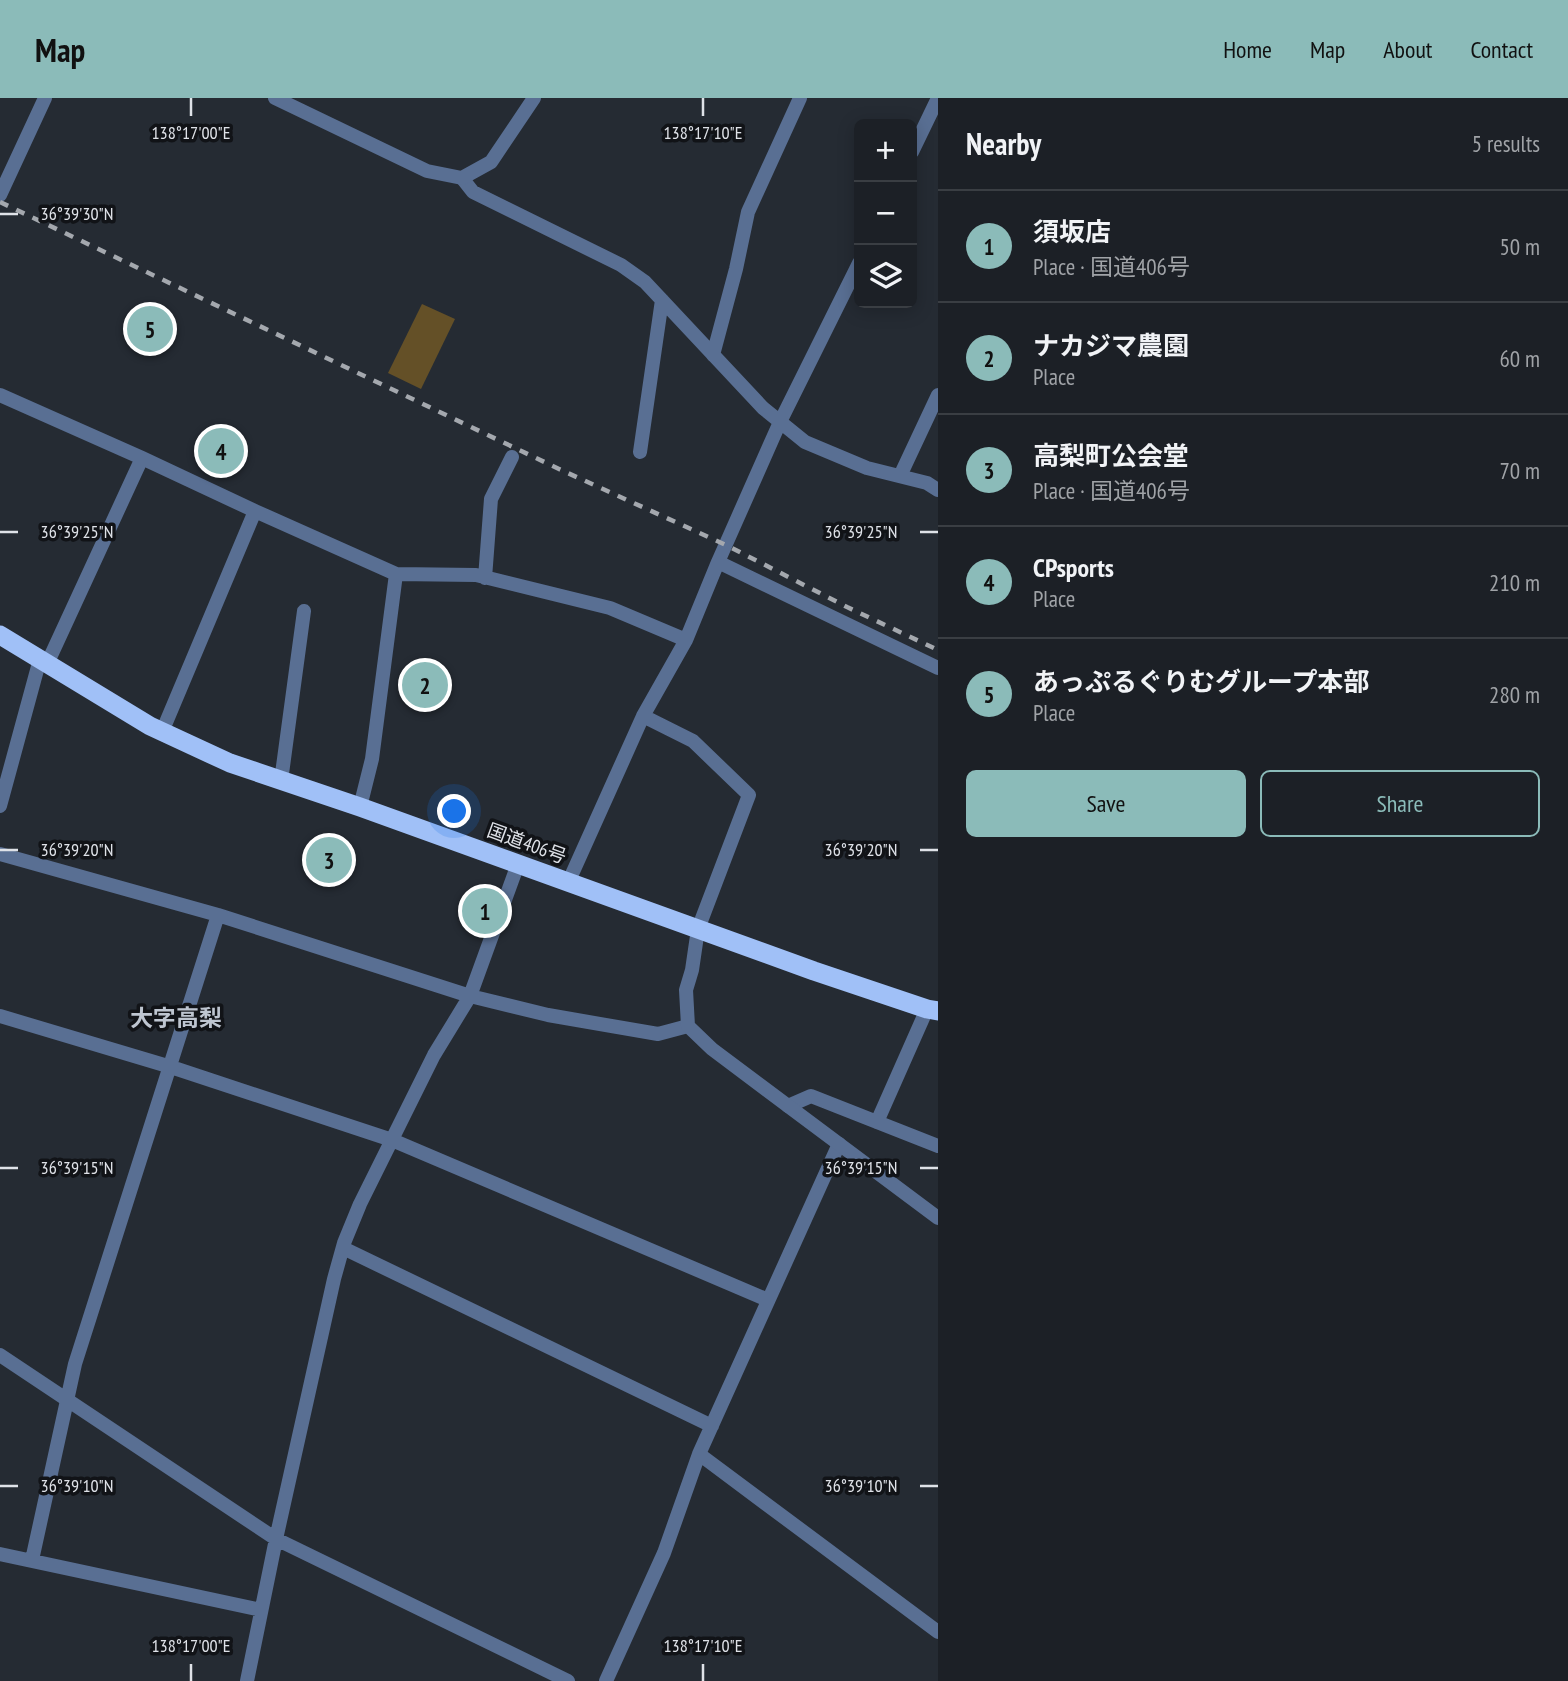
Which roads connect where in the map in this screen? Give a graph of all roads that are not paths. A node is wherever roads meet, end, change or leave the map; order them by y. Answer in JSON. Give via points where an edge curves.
{"nodes":[{"id":1,"x":45,"y":98,"type":"edge"},
{"id":2,"x":275,"y":98,"type":"edge"},
{"id":3,"x":534,"y":98,"type":"edge"},
{"id":4,"x":800,"y":98,"type":"edge"},
{"id":5,"x":938,"y":98,"type":"edge"},
{"id":6,"x":917,"y":142,"type":"edge"},
{"id":7,"x":462,"y":178,"type":"junction"},
{"id":8,"x":0,"y":195,"type":"edge"},
{"id":9,"x":854,"y":273,"type":"edge"},
{"id":10,"x":662,"y":300,"type":"junction"},
{"id":11,"x":713,"y":355,"type":"junction"},
{"id":12,"x":0,"y":395,"type":"edge"},
{"id":13,"x":938,"y":395,"type":"edge"},
{"id":14,"x":780,"y":422,"type":"junction"},
{"id":15,"x":640,"y":452,"type":"dead end"},
{"id":16,"x":512,"y":457,"type":"dead end"},
{"id":17,"x":142,"y":458,"type":"junction"},
{"id":18,"x":900,"y":476,"type":"junction"},
{"id":19,"x":938,"y":490,"type":"edge"},
{"id":20,"x":255,"y":511,"type":"junction"},
{"id":21,"x":718,"y":562,"type":"junction"},
{"id":22,"x":396,"y":574,"type":"junction"},
{"id":23,"x":485,"y":578,"type":"junction"},
{"id":24,"x":304,"y":611,"type":"dead end"},
{"id":25,"x":0,"y":635,"type":"edge"},
{"id":26,"x":686,"y":640,"type":"junction"},
{"id":27,"x":43,"y":662,"type":"junction"},
{"id":28,"x":938,"y":668,"type":"edge"},
{"id":29,"x":643,"y":716,"type":"junction"},
{"id":30,"x":162,"y":733,"type":"junction"},
{"id":31,"x":281,"y":781,"type":"junction"},
{"id":32,"x":0,"y":806,"type":"edge"},
{"id":33,"x":360,"y":807,"type":"junction"},
{"id":34,"x":0,"y":854,"type":"edge"},
{"id":35,"x":518,"y":864,"type":"junction"},
{"id":36,"x":568,"y":883,"type":"junction"},
{"id":37,"x":218,"y":915,"type":"junction"},
{"id":38,"x":698,"y":929,"type":"junction"},
{"id":39,"x":470,"y":996,"type":"junction"},
{"id":40,"x":933,"y":1010,"type":"edge"},
{"id":41,"x":0,"y":1016,"type":"edge"},
{"id":42,"x":688,"y":1026,"type":"junction"},
{"id":43,"x":171,"y":1067,"type":"junction"},
{"id":44,"x":788,"y":1106,"type":"junction"},
{"id":45,"x":877,"y":1122,"type":"junction"},
{"id":46,"x":392,"y":1140,"type":"junction"},
{"id":47,"x":839,"y":1144,"type":"junction"},
{"id":48,"x":938,"y":1146,"type":"edge"},
{"id":49,"x":938,"y":1218,"type":"edge"},
{"id":50,"x":343,"y":1248,"type":"junction"},
{"id":51,"x":768,"y":1300,"type":"junction"},
{"id":52,"x":0,"y":1355,"type":"edge"},
{"id":53,"x":68,"y":1399,"type":"junction"},
{"id":54,"x":712,"y":1426,"type":"junction"},
{"id":55,"x":699,"y":1454,"type":"junction"},
{"id":56,"x":276,"y":1539,"type":"junction"},
{"id":57,"x":0,"y":1554,"type":"edge"},
{"id":58,"x":32,"y":1560,"type":"junction"},
{"id":59,"x":261,"y":1610,"type":"junction"},
{"id":60,"x":938,"y":1632,"type":"edge"},
{"id":61,"x":247,"y":1681,"type":"edge"},
{"id":62,"x":568,"y":1681,"type":"edge"},
{"id":63,"x":607,"y":1681,"type":"edge"}],
"edges":[{"from":1,"to":8,"type":"street"},
{"from":2,"to":7,"type":"street","via":[[427,171]]},
{"from":3,"to":7,"type":"street","via":[[491,162]]},
{"from":4,"to":11,"type":"street","via":[[748,212]]},
{"from":5,"to":6,"type":"street"},
{"from":7,"to":10,"type":"street","via":[[473,192],[621,265]]},
{"from":9,"to":14,"type":"street"},
{"from":10,"to":11,"type":"street"},
{"from":10,"to":15,"type":"street"},
{"from":11,"to":14,"type":"street"},
{"from":12,"to":17,"type":"street"},
{"from":13,"to":18,"type":"street"},
{"from":14,"to":18,"type":"street","via":[[805,442],[867,468]]},
{"from":14,"to":21,"type":"street"},
{"from":16,"to":23,"type":"street","via":[[491,499]]},
{"from":17,"to":20,"type":"street"},
{"from":17,"to":27,"type":"street"},
{"from":18,"to":19,"type":"street"},
{"from":20,"to":22,"type":"street"},
{"from":20,"to":30,"type":"street"},
{"from":21,"to":26,"type":"street"},
{"from":21,"to":28,"type":"street"},
{"from":22,"to":23,"type":"street"},
{"from":22,"to":33,"type":"street","via":[[372,759]]},
{"from":23,"to":26,"type":"street","via":[[610,608]]},
{"from":24,"to":31,"type":"street"},
{"from":25,"to":27,"type":"highway","name":"国道406号"},
{"from":26,"to":29,"type":"street"},
{"from":27,"to":30,"type":"highway","name":"国道406号"},
{"from":27,"to":32,"type":"street"},
{"from":29,"to":36,"type":"street"},
{"from":29,"to":38,"type":"street","via":[[692,741],[749,795]]},
{"from":30,"to":31,"type":"highway","name":"国道406号"},
{"from":31,"to":33,"type":"highway","name":"国道406号"},
{"from":33,"to":35,"type":"highway","name":"国道406号"},
{"from":34,"to":37,"type":"street"},
{"from":35,"to":36,"type":"highway","name":"国道406号"},
{"from":35,"to":39,"type":"street"},
{"from":36,"to":38,"type":"highway","name":"国道406号"},
{"from":37,"to":39,"type":"street"},
{"from":37,"to":43,"type":"street"},
{"from":38,"to":40,"type":"highway","name":"国道406号"},
{"from":38,"to":42,"type":"street","via":[[686,990]]},
{"from":39,"to":42,"type":"street","via":[[658,1034]]},
{"from":39,"to":46,"type":"street"},
{"from":40,"to":45,"type":"street"},
{"from":41,"to":43,"type":"street"},
{"from":42,"to":44,"type":"street"},
{"from":43,"to":46,"type":"street"},
{"from":43,"to":53,"type":"street","via":[[75,1364]]},
{"from":44,"to":45,"type":"street","via":[[811,1096]]},
{"from":44,"to":47,"type":"street"},
{"from":45,"to":48,"type":"street"},
{"from":46,"to":50,"type":"street"},
{"from":46,"to":51,"type":"street"},
{"from":47,"to":49,"type":"street"},
{"from":47,"to":51,"type":"street"},
{"from":50,"to":54,"type":"street"},
{"from":50,"to":56,"type":"street"},
{"from":51,"to":54,"type":"street"},
{"from":52,"to":53,"type":"street"},
{"from":53,"to":56,"type":"street"},
{"from":53,"to":58,"type":"street"},
{"from":54,"to":55,"type":"street"},
{"from":55,"to":60,"type":"street"},
{"from":55,"to":63,"type":"street","via":[[664,1553]]},
{"from":56,"to":59,"type":"street"},
{"from":56,"to":62,"type":"street"},
{"from":57,"to":58,"type":"street"},
{"from":58,"to":59,"type":"street"},
{"from":59,"to":61,"type":"street"}]}
